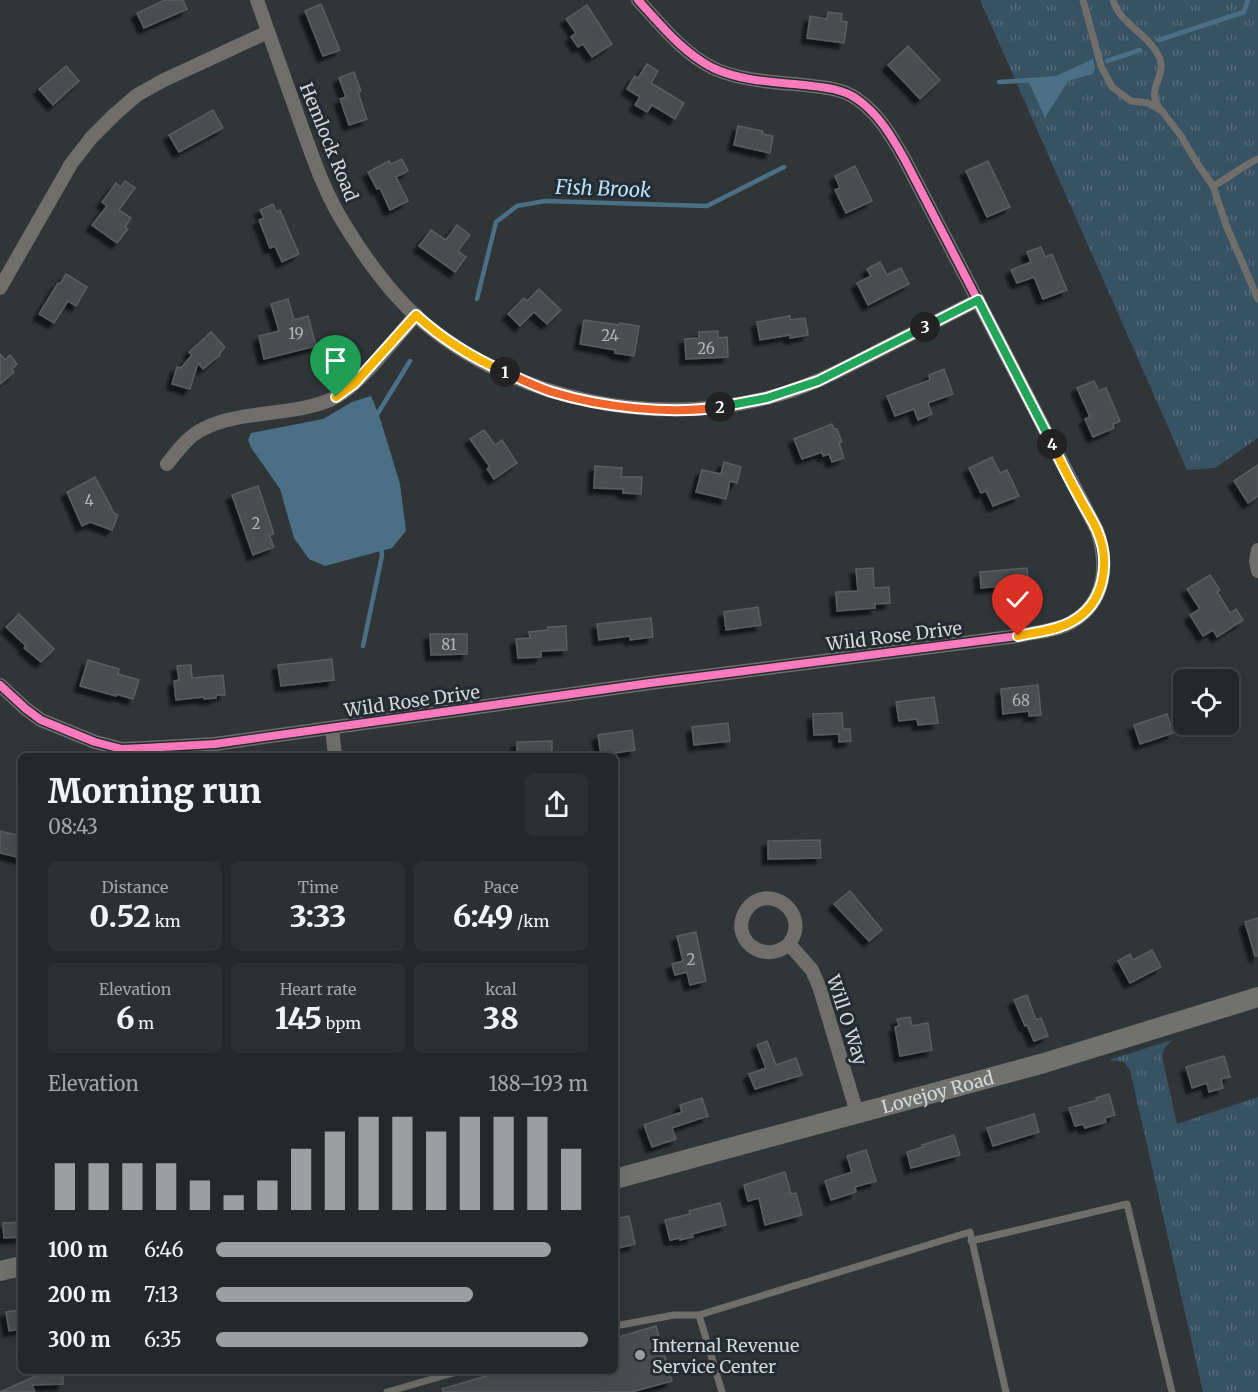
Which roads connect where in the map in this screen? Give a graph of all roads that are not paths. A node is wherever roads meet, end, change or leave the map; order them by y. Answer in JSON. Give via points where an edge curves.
{"nodes":[{"id":1,"x":257,"y":0,"type":"edge"},
{"id":2,"x":638,"y":0,"type":"edge"},
{"id":3,"x":1083,"y":0,"type":"edge"},
{"id":4,"x":1113,"y":0,"type":"edge"},
{"id":5,"x":268,"y":32,"type":"junction"},
{"id":6,"x":1162,"y":111,"type":"junction"},
{"id":7,"x":1258,"y":159,"type":"edge"},
{"id":8,"x":1214,"y":186,"type":"junction"},
{"id":9,"x":0,"y":288,"type":"edge"},
{"id":10,"x":1258,"y":299,"type":"edge"},
{"id":11,"x":978,"y":300,"type":"junction"},
{"id":12,"x":416,"y":315,"type":"junction"},
{"id":13,"x":167,"y":464,"type":"dead end"},
{"id":14,"x":1258,"y":550,"type":"edge"},
{"id":15,"x":1258,"y":571,"type":"edge"},
{"id":16,"x":0,"y":685,"type":"edge"},
{"id":17,"x":332,"y":728,"type":"junction"},
{"id":18,"x":335,"y":753,"type":"edge"},
{"id":19,"x":789,"y":944,"type":"junction"},
{"id":20,"x":1258,"y":997,"type":"edge"},
{"id":21,"x":857,"y":1113,"type":"junction"},
{"id":22,"x":618,"y":1178,"type":"edge"},
{"id":23,"x":971,"y":1241,"type":"junction"},
{"id":24,"x":18,"y":1267,"type":"edge"},
{"id":25,"x":0,"y":1271,"type":"edge"},
{"id":26,"x":699,"y":1315,"type":"junction"},
{"id":27,"x":618,"y":1325,"type":"edge"},
{"id":28,"x":450,"y":1374,"type":"edge"},
{"id":29,"x":387,"y":1392,"type":"edge"},
{"id":30,"x":722,"y":1392,"type":"edge"},
{"id":31,"x":1006,"y":1392,"type":"edge"},
{"id":32,"x":1172,"y":1392,"type":"edge"}],
"edges":[{"from":1,"to":5,"type":"street","name":"Hemlock Road"},
{"from":2,"to":11,"type":"street","name":"Wild Rose Drive","via":[[679,43],[712,67],[752,80],[834,90],[858,99],[883,124],[905,159]]},
{"from":3,"to":6,"type":"lane","via":[[1101,66],[1112,87],[1131,101],[1148,103]]},
{"from":4,"to":6,"type":"lane","via":[[1120,16],[1137,30],[1160,60],[1154,95]]},
{"from":5,"to":9,"type":"street","via":[[164,80],[137,95],[114,115],[71,164]]},
{"from":5,"to":12,"type":"street","name":"Hemlock Road","via":[[321,181],[340,218],[398,298]]},
{"from":6,"to":8,"type":"lane"},
{"from":7,"to":8,"type":"lane"},
{"from":8,"to":10,"type":"lane"},
{"from":11,"to":12,"type":"street","name":"Hemlock Road","via":[[818,381],[767,398],[716,407],[653,410],[551,392],[484,363]]},
{"from":11,"to":17,"type":"street","name":"Wild Rose Drive","via":[[1097,530],[1103,549],[1099,593],[1072,622],[1018,636],[650,682]]},
{"from":12,"to":13,"type":"street","via":[[354,384],[336,397],[314,406],[201,429]]},
{"from":14,"to":15,"type":"street"},
{"from":16,"to":17,"type":"street","name":"Wild Rose Drive","via":[[41,720],[95,742],[122,748],[215,744]]},
{"from":17,"to":18,"type":"street"},
{"from":19,"to":19,"type":"street","via":[[796,922],[789,907],[773,899],[751,905],[741,926],[751,947],[768,953]]},
{"from":19,"to":21,"type":"street","name":"Will O Way","via":[[812,970],[820,988]]},
{"from":20,"to":21,"type":"main road","name":"Lovejoy Road","via":[[1044,1063]]},
{"from":21,"to":22,"type":"main road","name":"Lovejoy Road"},
{"from":23,"to":26,"type":"lane","via":[[970,1232]]},
{"from":23,"to":31,"type":"lane"},
{"from":23,"to":32,"type":"lane","via":[[1127,1204]]},
{"from":24,"to":25,"type":"main road"},
{"from":26,"to":27,"type":"lane","via":[[674,1315]]},
{"from":26,"to":30,"type":"lane"},
{"from":28,"to":29,"type":"lane"}]}
